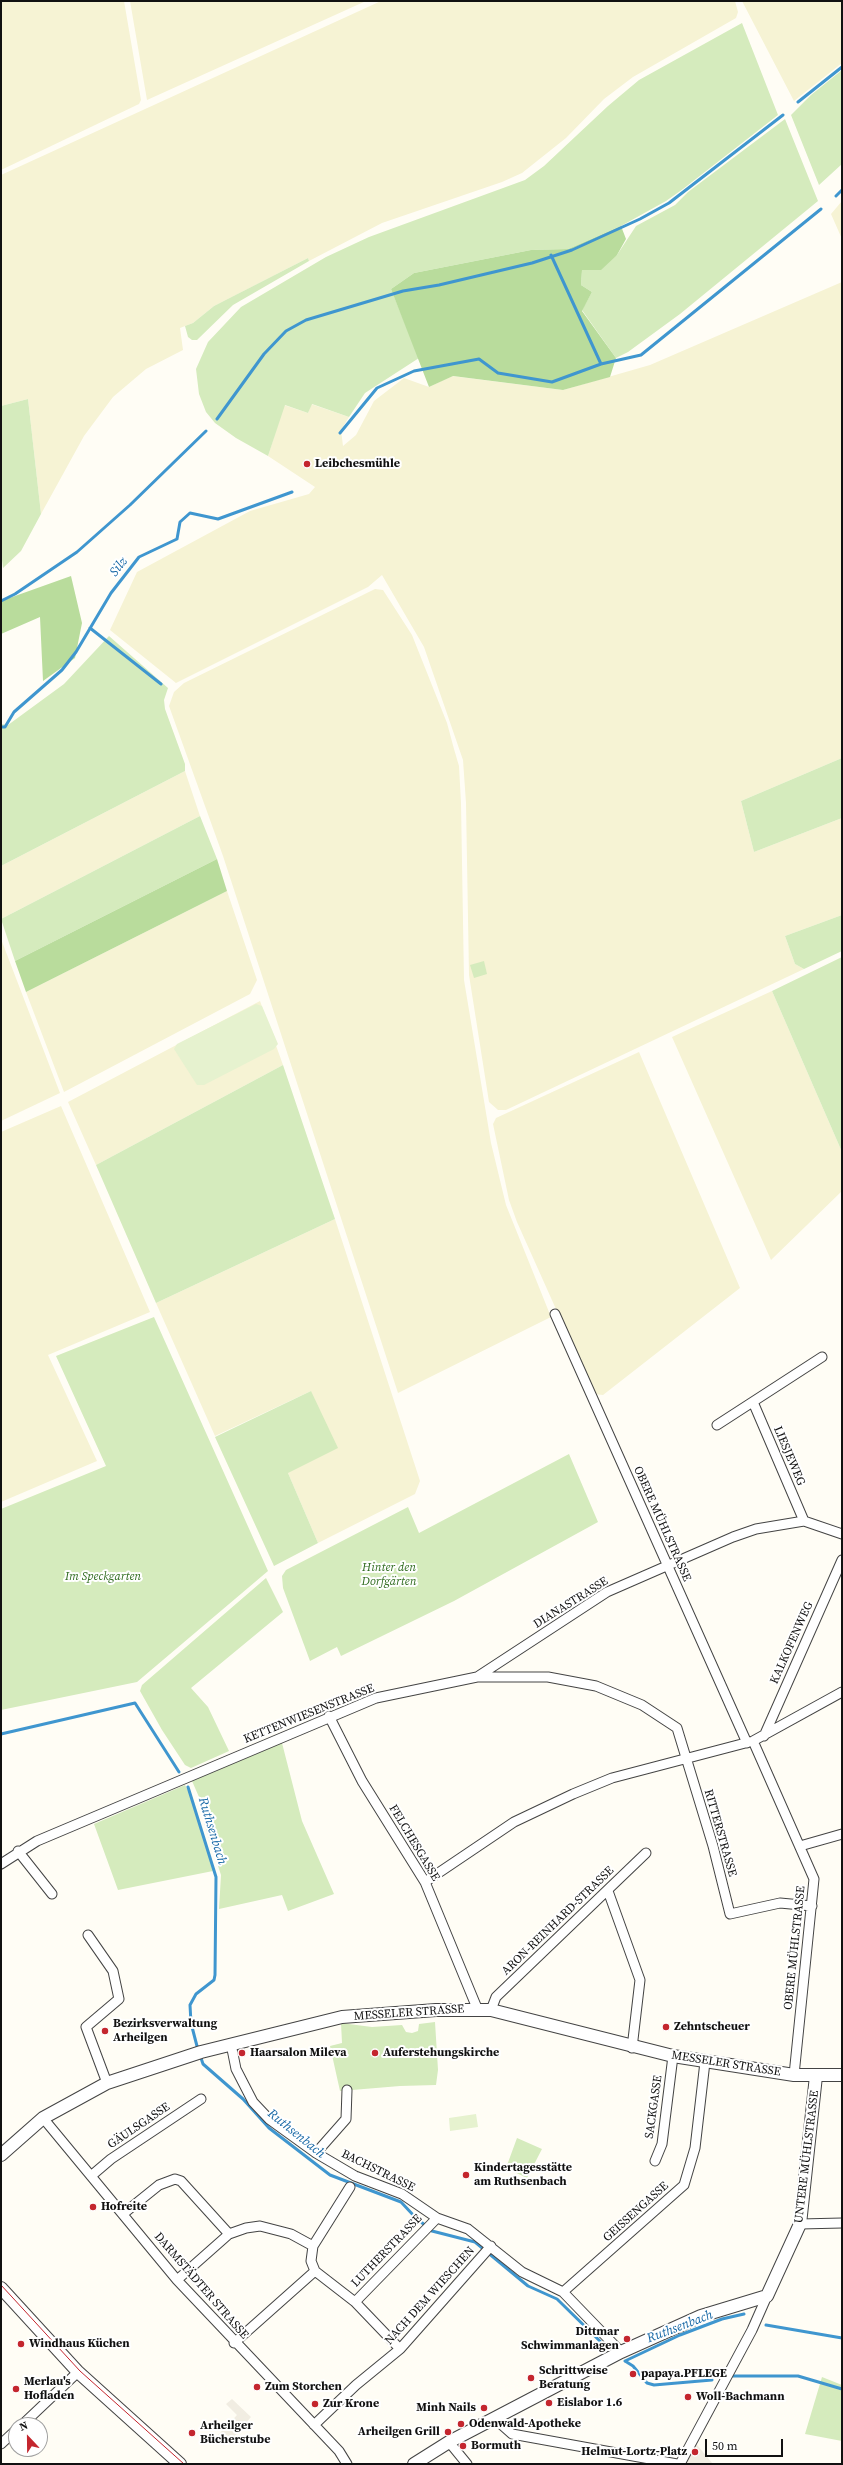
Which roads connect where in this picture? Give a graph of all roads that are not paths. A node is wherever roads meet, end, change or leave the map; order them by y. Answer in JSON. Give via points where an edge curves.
{"nodes":[{"id":1,"x":555,"y":1314,"type":"dead end"},
{"id":2,"x":822,"y":1357,"type":"dead end"},
{"id":3,"x":753,"y":1402,"type":"junction"},
{"id":4,"x":717,"y":1425,"type":"dead end"},
{"id":5,"x":804,"y":1521,"type":"junction"},
{"id":6,"x":842,"y":1534,"type":"edge"},
{"id":7,"x":842,"y":1560,"type":"edge"},
{"id":8,"x":668,"y":1565,"type":"junction"},
{"id":9,"x":477,"y":1677,"type":"junction"},
{"id":10,"x":842,"y":1692,"type":"edge"},
{"id":11,"x":329,"y":1716,"type":"junction"},
{"id":12,"x":764,"y":1736,"type":"junction"},
{"id":13,"x":750,"y":1742,"type":"junction"},
{"id":14,"x":685,"y":1759,"type":"junction"},
{"id":15,"x":842,"y":1834,"type":"edge"},
{"id":16,"x":800,"y":1846,"type":"junction"},
{"id":17,"x":18,"y":1851,"type":"junction"},
{"id":18,"x":646,"y":1853,"type":"dead end"},
{"id":19,"x":1,"y":1864,"type":"edge"},
{"id":20,"x":425,"y":1882,"type":"junction"},
{"id":21,"x":608,"y":1892,"type":"junction"},
{"id":22,"x":52,"y":1894,"type":"dead end"},
{"id":23,"x":812,"y":1906,"type":"junction"},
{"id":24,"x":88,"y":1935,"type":"dead end"},
{"id":25,"x":477,"y":2008,"type":"junction"},
{"id":26,"x":491,"y":2010,"type":"junction"},
{"id":27,"x":231,"y":2044,"type":"junction"},
{"id":28,"x":632,"y":2048,"type":"junction"},
{"id":29,"x":673,"y":2056,"type":"junction"},
{"id":30,"x":705,"y":2062,"type":"junction"},
{"id":31,"x":794,"y":2075,"type":"junction"},
{"id":32,"x":842,"y":2075,"type":"edge"},
{"id":33,"x":816,"y":2076,"type":"junction"},
{"id":34,"x":107,"y":2083,"type":"junction"},
{"id":35,"x":347,"y":2090,"type":"dead end"},
{"id":36,"x":201,"y":2099,"type":"dead end"},
{"id":37,"x":43,"y":2118,"type":"junction"},
{"id":38,"x":316,"y":2154,"type":"junction"},
{"id":39,"x":1,"y":2155,"type":"edge"},
{"id":40,"x":655,"y":2161,"type":"dead end"},
{"id":41,"x":91,"y":2176,"type":"junction"},
{"id":42,"x":350,"y":2187,"type":"dead end"},
{"id":43,"x":123,"y":2214,"type":"junction"},
{"id":44,"x":437,"y":2218,"type":"junction"},
{"id":45,"x":842,"y":2223,"type":"edge"},
{"id":46,"x":800,"y":2224,"type":"junction"},
{"id":47,"x":229,"y":2234,"type":"junction"},
{"id":48,"x":313,"y":2246,"type":"junction"},
{"id":49,"x":491,"y":2246,"type":"junction"},
{"id":50,"x":315,"y":2271,"type":"junction"},
{"id":51,"x":177,"y":2280,"type":"junction"},
{"id":52,"x":1,"y":2288,"type":"edge"},
{"id":53,"x":563,"y":2292,"type":"junction"},
{"id":54,"x":767,"y":2296,"type":"junction"},
{"id":55,"x":355,"y":2302,"type":"junction"},
{"id":56,"x":234,"y":2343,"type":"junction"},
{"id":57,"x":400,"y":2348,"type":"junction"},
{"id":58,"x":621,"y":2352,"type":"junction"},
{"id":59,"x":78,"y":2372,"type":"junction"},
{"id":60,"x":30,"y":2417,"type":"edge"},
{"id":61,"x":494,"y":2418,"type":"junction"},
{"id":62,"x":314,"y":2425,"type":"junction"},
{"id":63,"x":449,"y":2442,"type":"junction"},
{"id":64,"x":180,"y":2464,"type":"edge"},
{"id":65,"x":347,"y":2464,"type":"edge"},
{"id":66,"x":414,"y":2464,"type":"edge"},
{"id":67,"x":467,"y":2464,"type":"edge"},
{"id":68,"x":678,"y":2464,"type":"edge"}],
"edges":[{"from":1,"to":8,"type":"street","name":"OBERE MÜHLSTRASSE"},
{"from":2,"to":3,"type":"street"},
{"from":3,"to":4,"type":"street"},
{"from":3,"to":5,"type":"street","name":"LIESJEWEG"},
{"from":5,"to":6,"type":"street","name":"DIANASTRASSE"},
{"from":5,"to":8,"type":"street","name":"DIANASTRASSE","via":[[756,1529]]},
{"from":7,"to":12,"type":"street","name":"KALKOFENWEG"},
{"from":8,"to":9,"type":"street","name":"DIANASTRASSE","via":[[607,1592]]},
{"from":8,"to":13,"type":"street","name":"OBERE MÜHLSTRASSE"},
{"from":9,"to":11,"type":"street","name":"KETTENWIESENSTRASSE","via":[[376,1698]]},
{"from":9,"to":14,"type":"street","name":"KETTENWIESENSTRASSE","via":[[548,1678],[596,1686],[642,1705],[677,1728]]},
{"from":10,"to":12,"type":"street"},
{"from":11,"to":17,"type":"street","name":"KETTENWIESENSTRASSE"},
{"from":11,"to":20,"type":"street","name":"FELCHESGASSE","via":[[362,1781]]},
{"from":12,"to":13,"type":"street"},
{"from":13,"to":14,"type":"street"},
{"from":13,"to":16,"type":"street","name":"OBERE MÜHLSTRASSE"},
{"from":14,"to":20,"type":"street","via":[[612,1778],[573,1794],[514,1822]]},
{"from":14,"to":23,"type":"street","name":"RITTERSTRASSE","via":[[713,1846],[730,1914],[780,1903]]},
{"from":15,"to":16,"type":"street"},
{"from":16,"to":23,"type":"street","name":"OBERE MÜHLSTRASSE","via":[[814,1879]]},
{"from":17,"to":19,"type":"street","name":"KETTENWIESENSTRASSE"},
{"from":17,"to":22,"type":"street"},
{"from":18,"to":21,"type":"street","name":"ARON-REINHARD-STRASSE"},
{"from":20,"to":25,"type":"street","name":"FELCHESGASSE"},
{"from":21,"to":26,"type":"street","name":"ARON-REINHARD-STRASSE","via":[[496,1997]]},
{"from":21,"to":28,"type":"street","via":[[640,1980]]},
{"from":23,"to":31,"type":"street","name":"OBERE MÜHLSTRASSE"},
{"from":24,"to":34,"type":"street","via":[[113,1972],[119,1999],[86,2027]]},
{"from":25,"to":26,"type":"street","name":"MESSELER STRASSE"},
{"from":25,"to":27,"type":"street","name":"MESSELER STRASSE","via":[[342,2018]]},
{"from":26,"to":28,"type":"street","name":"MESSELER STRASSE"},
{"from":27,"to":34,"type":"street","name":"MESSELER STRASSE"},
{"from":27,"to":38,"type":"street","name":"BACHSTRASSE","via":[[236,2069],[253,2102],[269,2119]]},
{"from":28,"to":29,"type":"street","name":"MESSELER STRASSE"},
{"from":29,"to":30,"type":"street","name":"MESSELER STRASSE"},
{"from":29,"to":40,"type":"street","name":"SACKGASSE","via":[[662,2144]]},
{"from":30,"to":31,"type":"street","name":"MESSELER STRASSE"},
{"from":30,"to":53,"type":"street","name":"GEISSENGASSE","via":[[695,2148],[684,2185]]},
{"from":31,"to":33,"type":"street","name":"MESSELER STRASSE"},
{"from":32,"to":33,"type":"street","name":"MESSELER STRASSE"},
{"from":33,"to":46,"type":"street","name":"UNTERE MÜHLSTRASSE"},
{"from":34,"to":37,"type":"street","name":"MESSELER STRASSE"},
{"from":35,"to":38,"type":"street","via":[[346,2119]]},
{"from":36,"to":41,"type":"street","name":"GÄULSGASSE","via":[[111,2159]]},
{"from":37,"to":39,"type":"street","name":"MESSELER STRASSE"},
{"from":37,"to":41,"type":"street","name":"DARMSTÄDTER STRASSE"},
{"from":38,"to":44,"type":"street","name":"BACHSTRASSE","via":[[355,2176],[402,2194]]},
{"from":41,"to":43,"type":"street","name":"DARMSTÄDTER STRASSE"},
{"from":42,"to":48,"type":"street"},
{"from":43,"to":47,"type":"street","via":[[159,2185],[175,2179],[181,2181]]},
{"from":43,"to":51,"type":"street","name":"DARMSTÄDTER STRASSE"},
{"from":44,"to":49,"type":"street","name":"BACHSTRASSE","via":[[468,2229]]},
{"from":44,"to":55,"type":"street","name":"LUTHERSTRASSE"},
{"from":45,"to":46,"type":"street"},
{"from":46,"to":54,"type":"street","name":"UNTERE MÜHLSTRASSE"},
{"from":47,"to":48,"type":"street","via":[[260,2226],[291,2234]]},
{"from":47,"to":51,"type":"street"},
{"from":48,"to":50,"type":"street","via":[[310,2261]]},
{"from":49,"to":53,"type":"street","name":"BACHSTRASSE","via":[[522,2272]]},
{"from":49,"to":57,"type":"street","name":"NACH DEM WIESCHEN"},
{"from":50,"to":55,"type":"street"},
{"from":50,"to":56,"type":"street"},
{"from":51,"to":56,"type":"street","name":"DARMSTÄDTER STRASSE"},
{"from":52,"to":59,"type":"street"},
{"from":53,"to":58,"type":"street","name":"BACHSTRASSE"},
{"from":54,"to":58,"type":"street","via":[[701,2316]]},
{"from":54,"to":68,"type":"street","via":[[752,2330]]},
{"from":55,"to":57,"type":"street"},
{"from":56,"to":62,"type":"street","name":"DARMSTÄDTER STRASSE"},
{"from":57,"to":62,"type":"street","name":"NACH DEM WIESCHEN"},
{"from":58,"to":61,"type":"street"},
{"from":59,"to":60,"type":"street"},
{"from":59,"to":64,"type":"street"},
{"from":61,"to":63,"type":"street"},
{"from":61,"to":68,"type":"street","via":[[512,2434]]},
{"from":62,"to":65,"type":"street","name":"DARMSTÄDTER STRASSE","via":[[339,2451]]},
{"from":63,"to":66,"type":"street"},
{"from":63,"to":67,"type":"street"}]}
